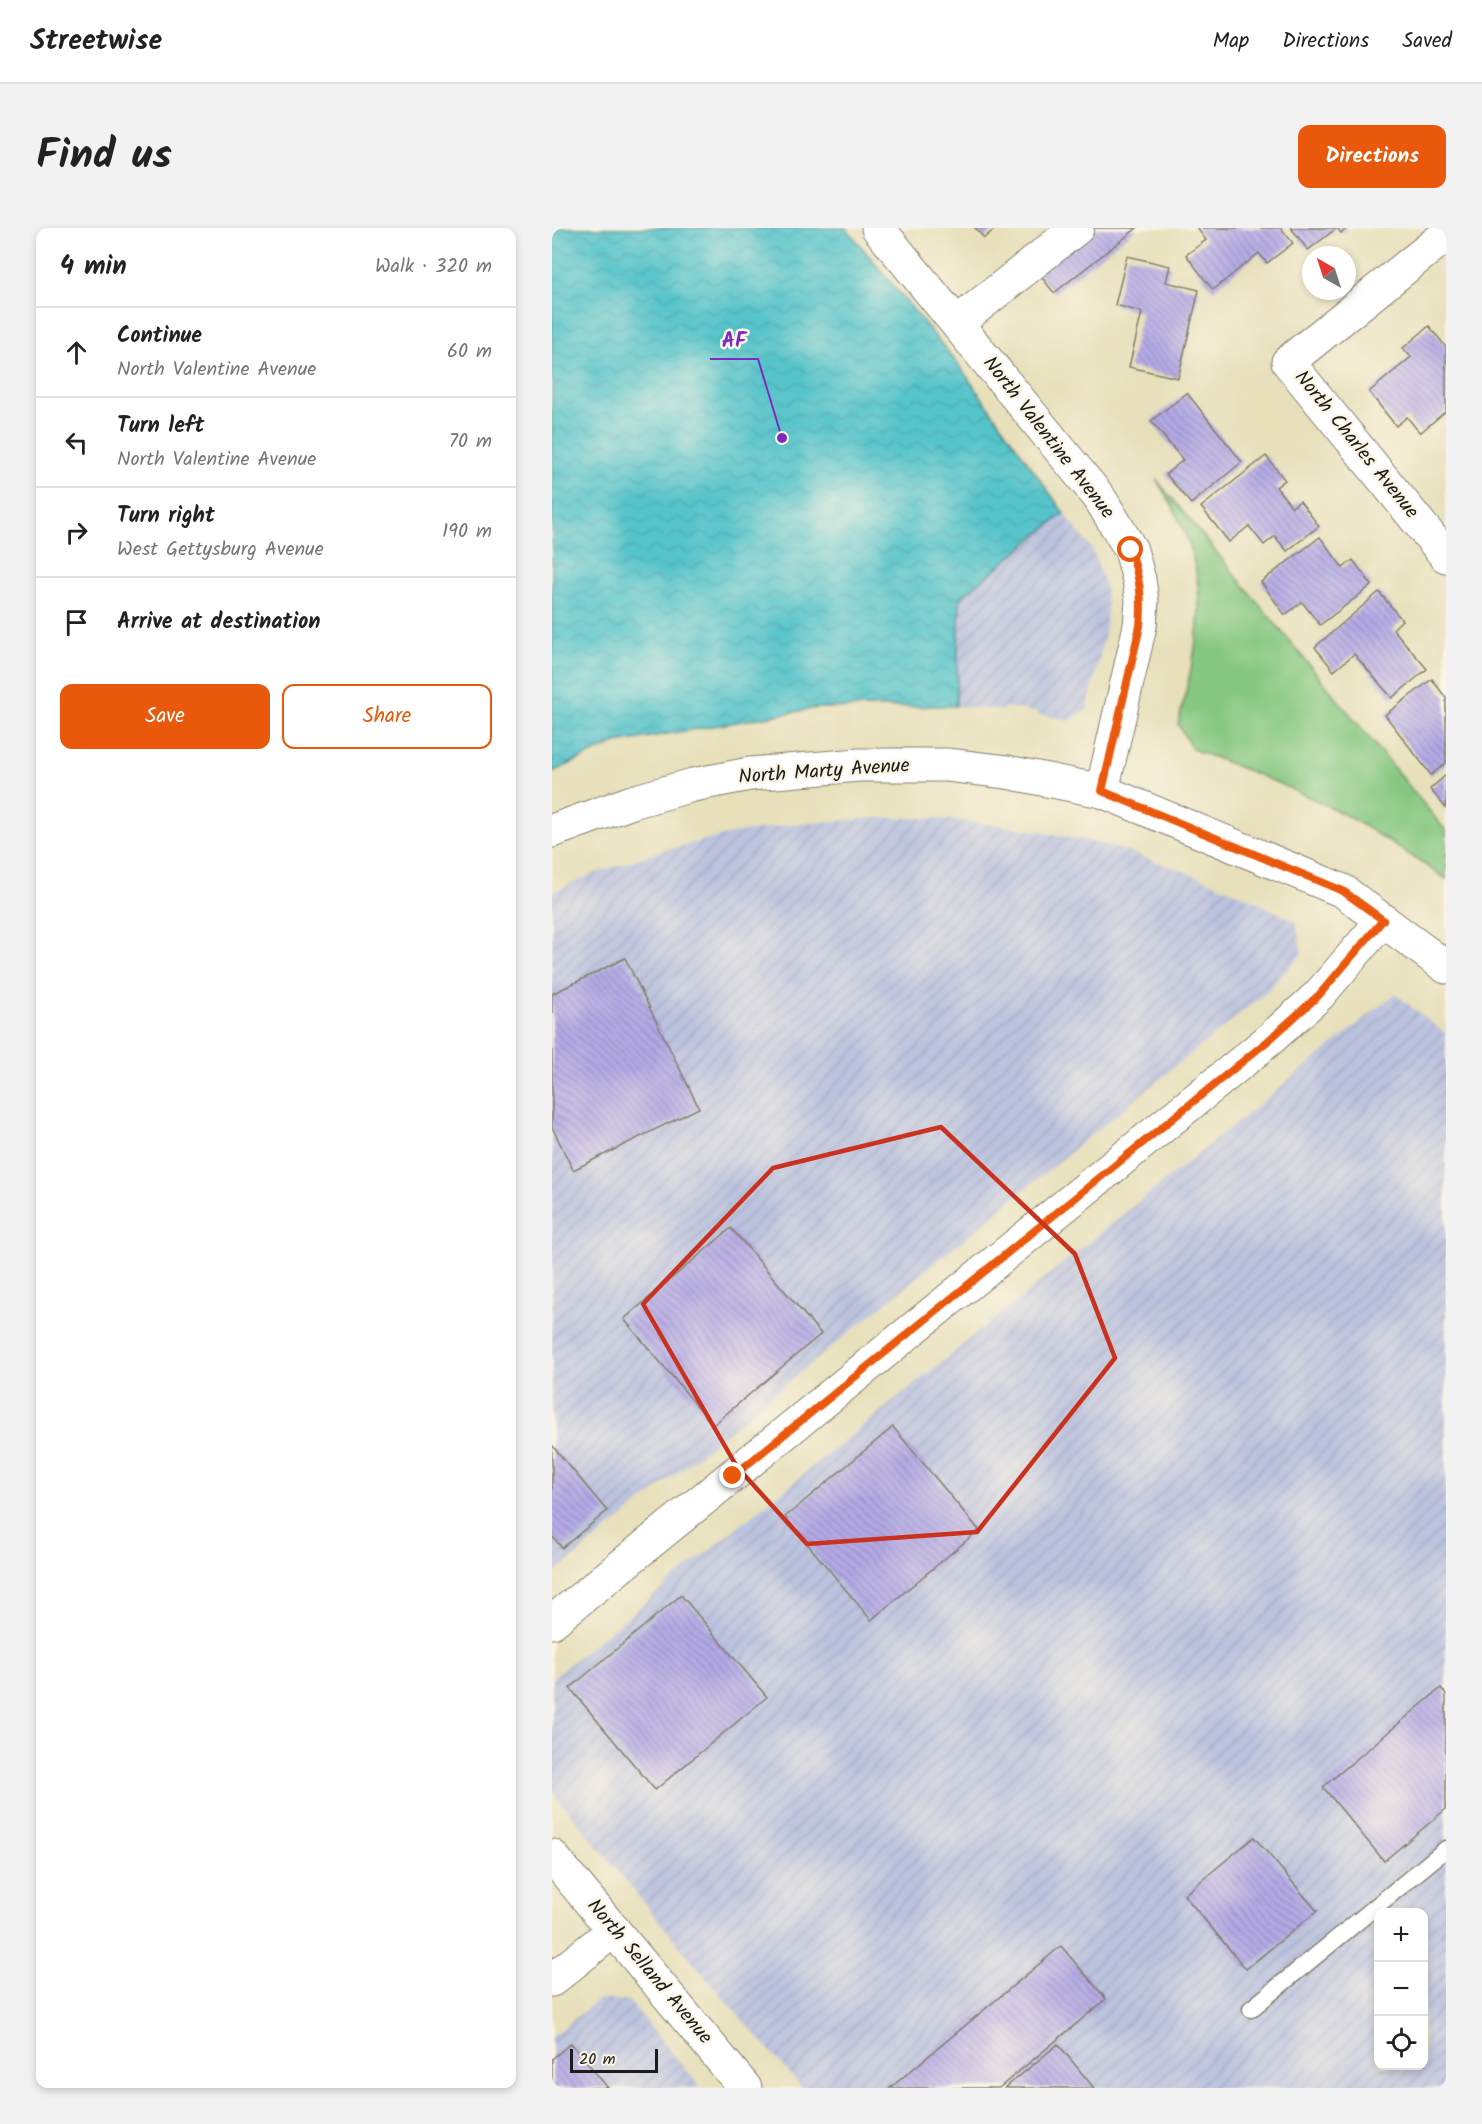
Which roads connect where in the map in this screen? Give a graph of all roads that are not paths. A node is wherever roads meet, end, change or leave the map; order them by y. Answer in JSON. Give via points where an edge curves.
{"nodes":[{"id":1,"x":878,"y":228,"type":"edge"},
{"id":2,"x":1077,"y":228,"type":"edge"},
{"id":3,"x":1446,"y":235,"type":"edge"},
{"id":4,"x":957,"y":323,"type":"junction"},
{"id":5,"x":1446,"y":556,"type":"edge"},
{"id":6,"x":1102,"y":791,"type":"junction"},
{"id":7,"x":552,"y":831,"type":"edge"},
{"id":8,"x":1383,"y":920,"type":"junction"},
{"id":9,"x":1446,"y":967,"type":"edge"},
{"id":10,"x":552,"y":1622,"type":"edge"},
{"id":11,"x":1446,"y":1849,"type":"edge"},
{"id":12,"x":552,"y":1856,"type":"edge"},
{"id":13,"x":614,"y":1930,"type":"junction"},
{"id":14,"x":552,"y":1980,"type":"edge"},
{"id":15,"x":1251,"y":2009,"type":"dead end"},
{"id":16,"x":745,"y":2088,"type":"edge"}],
"edges":[{"from":1,"to":4,"type":"street","name":"North Valentine Avenue"},
{"from":2,"to":4,"type":"street"},
{"from":3,"to":5,"type":"street","name":"North Charles Avenue","via":[[1288,362]]},
{"from":4,"to":6,"type":"street","name":"North Valentine Avenue","via":[[1099,497],[1131,550],[1142,601],[1140,626]]},
{"from":6,"to":7,"type":"street","name":"North Marty Avenue","via":[[1007,772],[946,765],[859,765],[750,774],[693,786],[632,802]]},
{"from":6,"to":8,"type":"street","via":[[1343,891]]},
{"from":8,"to":9,"type":"street"},
{"from":8,"to":10,"type":"street","via":[[1319,995],[1269,1040]]},
{"from":11,"to":15,"type":"lane"},
{"from":12,"to":13,"type":"street","name":"North Selland Avenue"},
{"from":13,"to":14,"type":"street"},
{"from":13,"to":16,"type":"street","name":"North Selland Avenue"}]}
